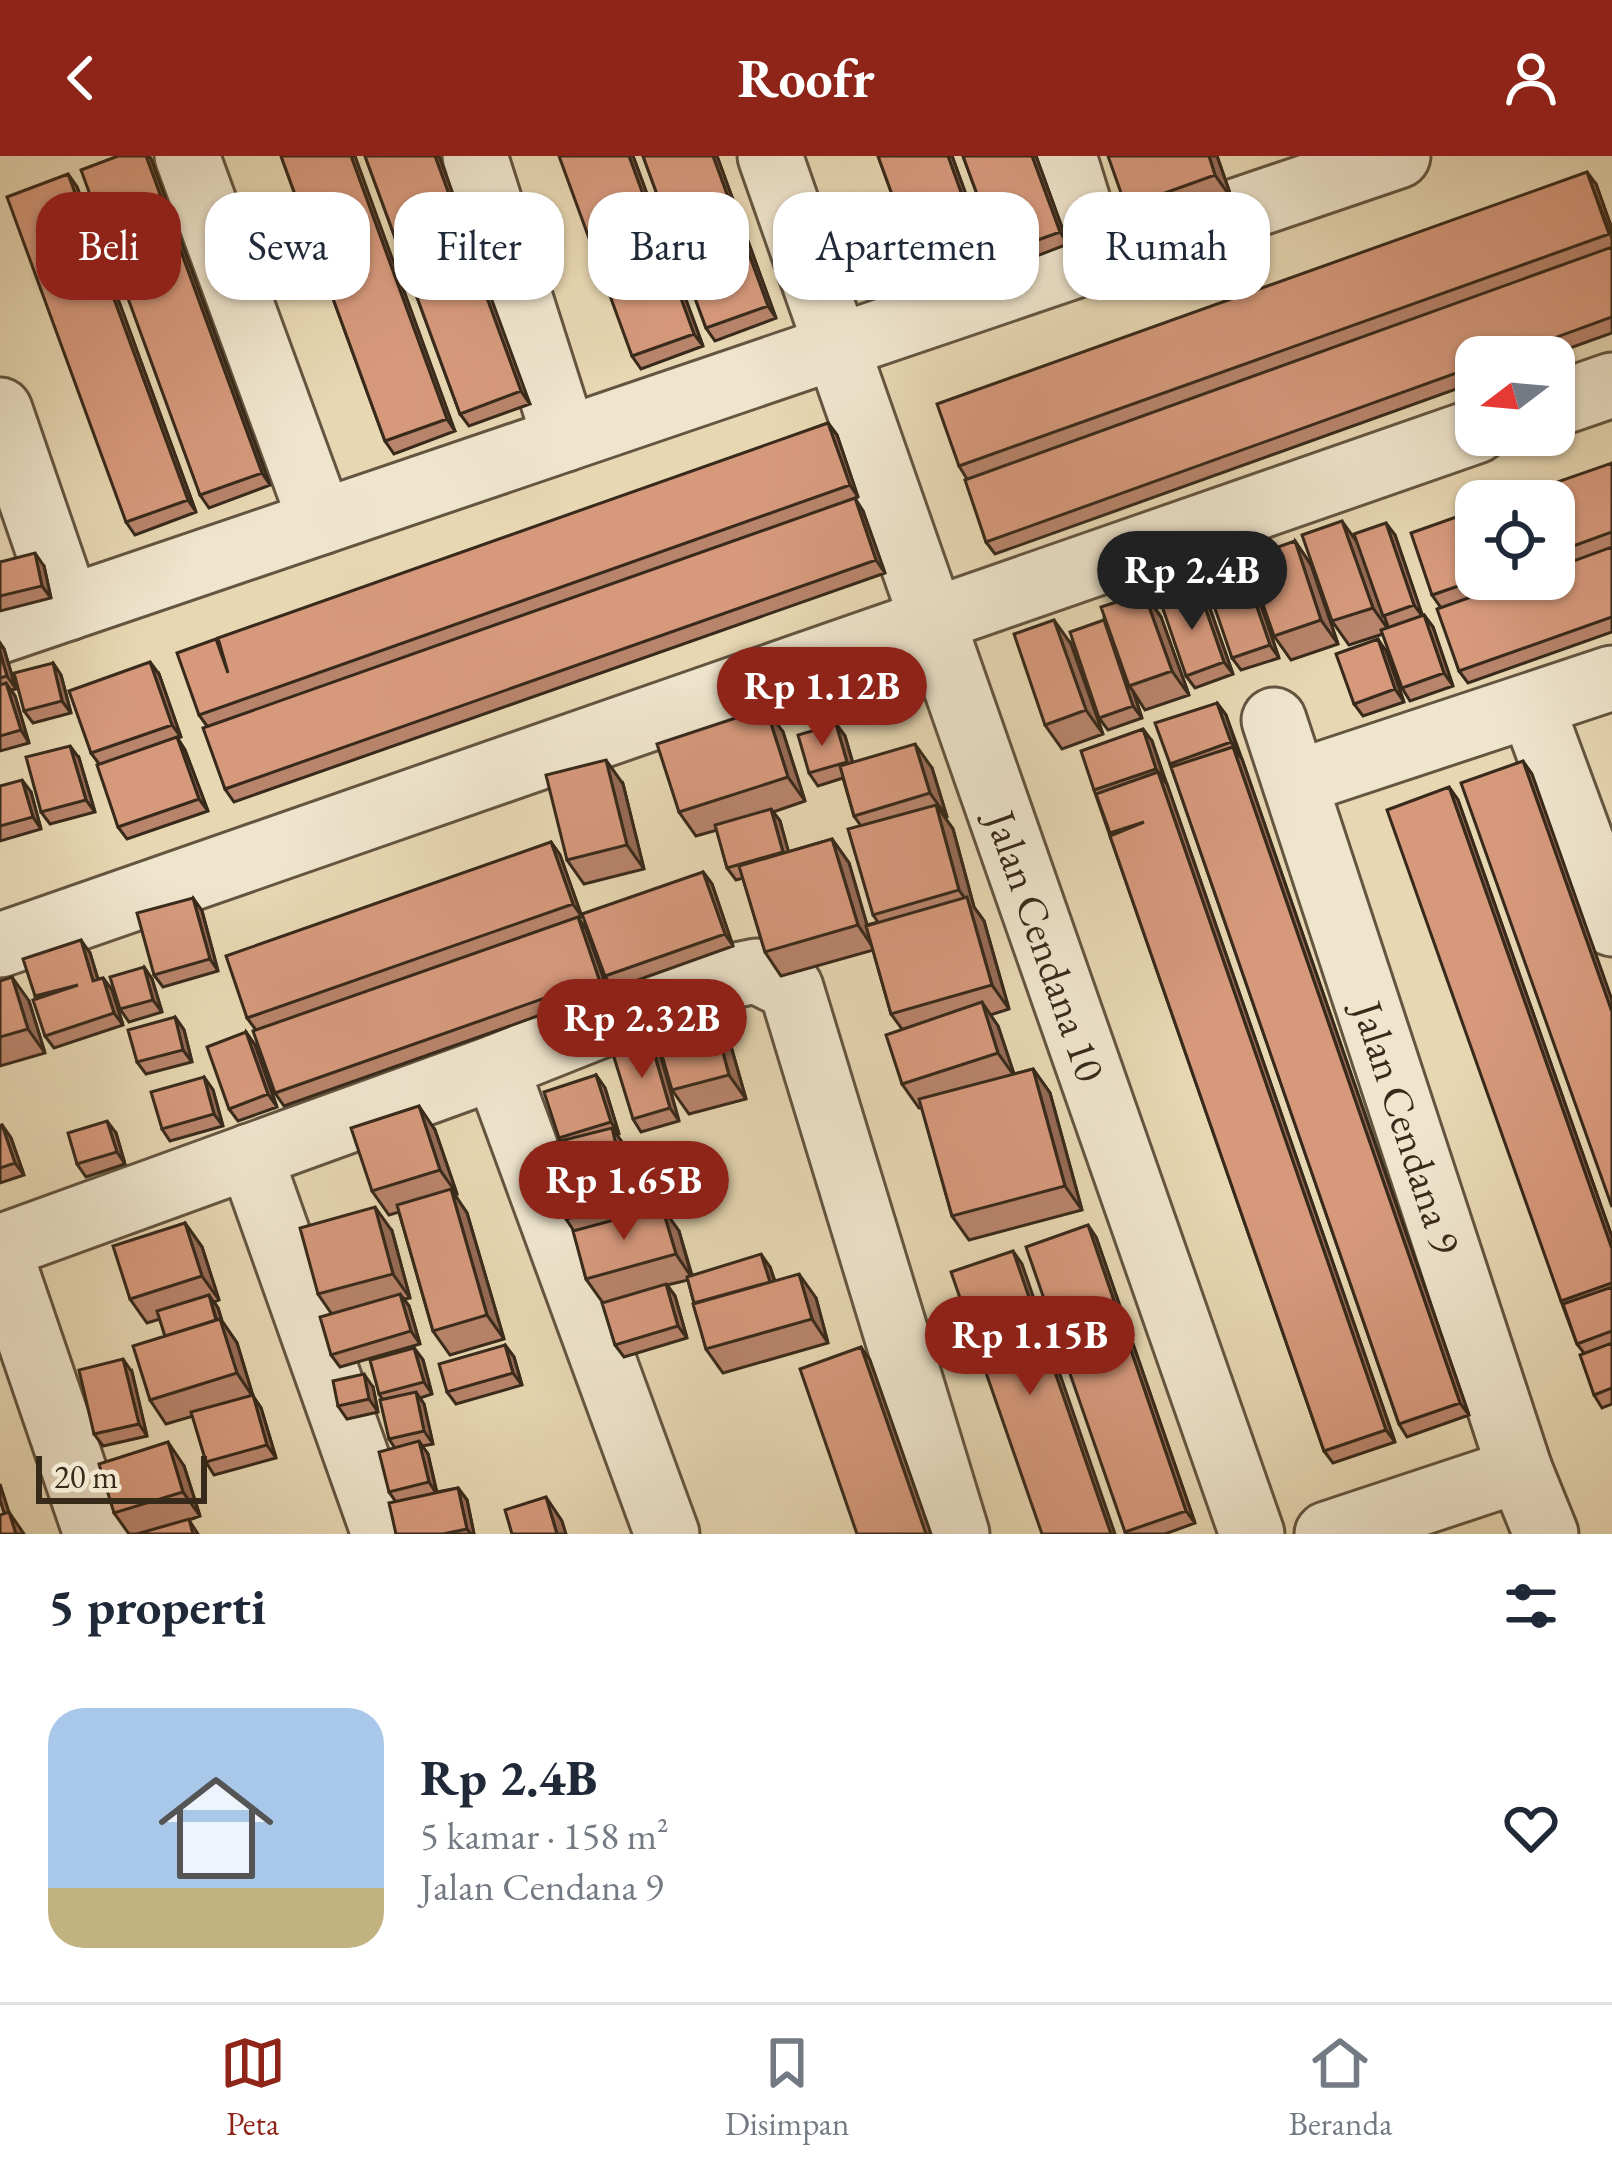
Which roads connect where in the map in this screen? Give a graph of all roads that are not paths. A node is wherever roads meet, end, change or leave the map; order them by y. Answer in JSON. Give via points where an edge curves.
{"nodes":[{"id":1,"x":187,"y":156,"type":"edge"},
{"id":2,"x":475,"y":156,"type":"edge"},
{"id":3,"x":770,"y":156,"type":"edge"},
{"id":4,"x":1064,"y":156,"type":"edge"},
{"id":5,"x":1363,"y":162,"type":"edge"},
{"id":6,"x":1075,"y":192,"type":"edge"},
{"id":7,"x":1270,"y":196,"type":"edge"},
{"id":8,"x":1063,"y":270,"type":"edge"},
{"id":9,"x":837,"y":346,"type":"junction"},
{"id":10,"x":1612,"y":385,"type":"edge"},
{"id":11,"x":1575,"y":398,"type":"edge"},
{"id":12,"x":0,"y":410,"type":"edge"},
{"id":13,"x":1455,"y":438,"type":"edge"},
{"id":14,"x":565,"y":439,"type":"junction"},
{"id":15,"x":320,"y":522,"type":"junction"},
{"id":16,"x":68,"y":608,"type":"junction"},
{"id":17,"x":933,"y":617,"type":"junction"},
{"id":18,"x":0,"y":632,"type":"edge"},
{"id":19,"x":1612,"y":678,"type":"edge"},
{"id":20,"x":1532,"y":706,"type":"junction"},
{"id":21,"x":1274,"y":720,"type":"dead end"},
{"id":22,"x":1295,"y":783,"type":"junction"},
{"id":23,"x":1612,"y":924,"type":"edge"},
{"id":24,"x":0,"y":945,"type":"edge"},
{"id":25,"x":496,"y":1066,"type":"junction"},
{"id":26,"x":250,"y":1156,"type":"junction"},
{"id":27,"x":0,"y":1250,"type":"edge"},
{"id":28,"x":1520,"y":1470,"type":"junction"},
{"id":29,"x":96,"y":1534,"type":"edge"},
{"id":30,"x":384,"y":1534,"type":"edge"},
{"id":31,"x":667,"y":1534,"type":"edge"},
{"id":32,"x":957,"y":1534,"type":"edge"},
{"id":33,"x":1252,"y":1534,"type":"edge"},
{"id":34,"x":1327,"y":1534,"type":"edge"},
{"id":35,"x":1546,"y":1534,"type":"edge"}],
"edges":[{"from":1,"to":15,"type":"street"},
{"from":2,"to":14,"type":"street"},
{"from":3,"to":9,"type":"street","name":"Jalan Cendana 10"},
{"from":4,"to":6,"type":"street"},
{"from":5,"to":7,"type":"street"},
{"from":8,"to":9,"type":"street"},
{"from":9,"to":14,"type":"street"},
{"from":9,"to":17,"type":"street","name":"Jalan Cendana 10"},
{"from":10,"to":11,"type":"street"},
{"from":12,"to":16,"type":"street"},
{"from":13,"to":17,"type":"street"},
{"from":14,"to":15,"type":"street"},
{"from":15,"to":16,"type":"street"},
{"from":16,"to":18,"type":"street"},
{"from":17,"to":24,"type":"street"},
{"from":17,"to":33,"type":"street","name":"Jalan Cendana 10"},
{"from":19,"to":20,"type":"street"},
{"from":20,"to":22,"type":"street"},
{"from":20,"to":23,"type":"street"},
{"from":21,"to":22,"type":"street","name":"Jalan Cendana 9"},
{"from":22,"to":28,"type":"street","name":"Jalan Cendana 9"},
{"from":25,"to":26,"type":"street"},
{"from":25,"to":31,"type":"street"},
{"from":25,"to":32,"type":"street","via":[[717,979],[756,971],[791,988]]},
{"from":26,"to":27,"type":"street"},
{"from":26,"to":30,"type":"street"},
{"from":27,"to":29,"type":"street"},
{"from":28,"to":34,"type":"street"},
{"from":28,"to":35,"type":"street","name":"Jalan Cendana 9"}]}
